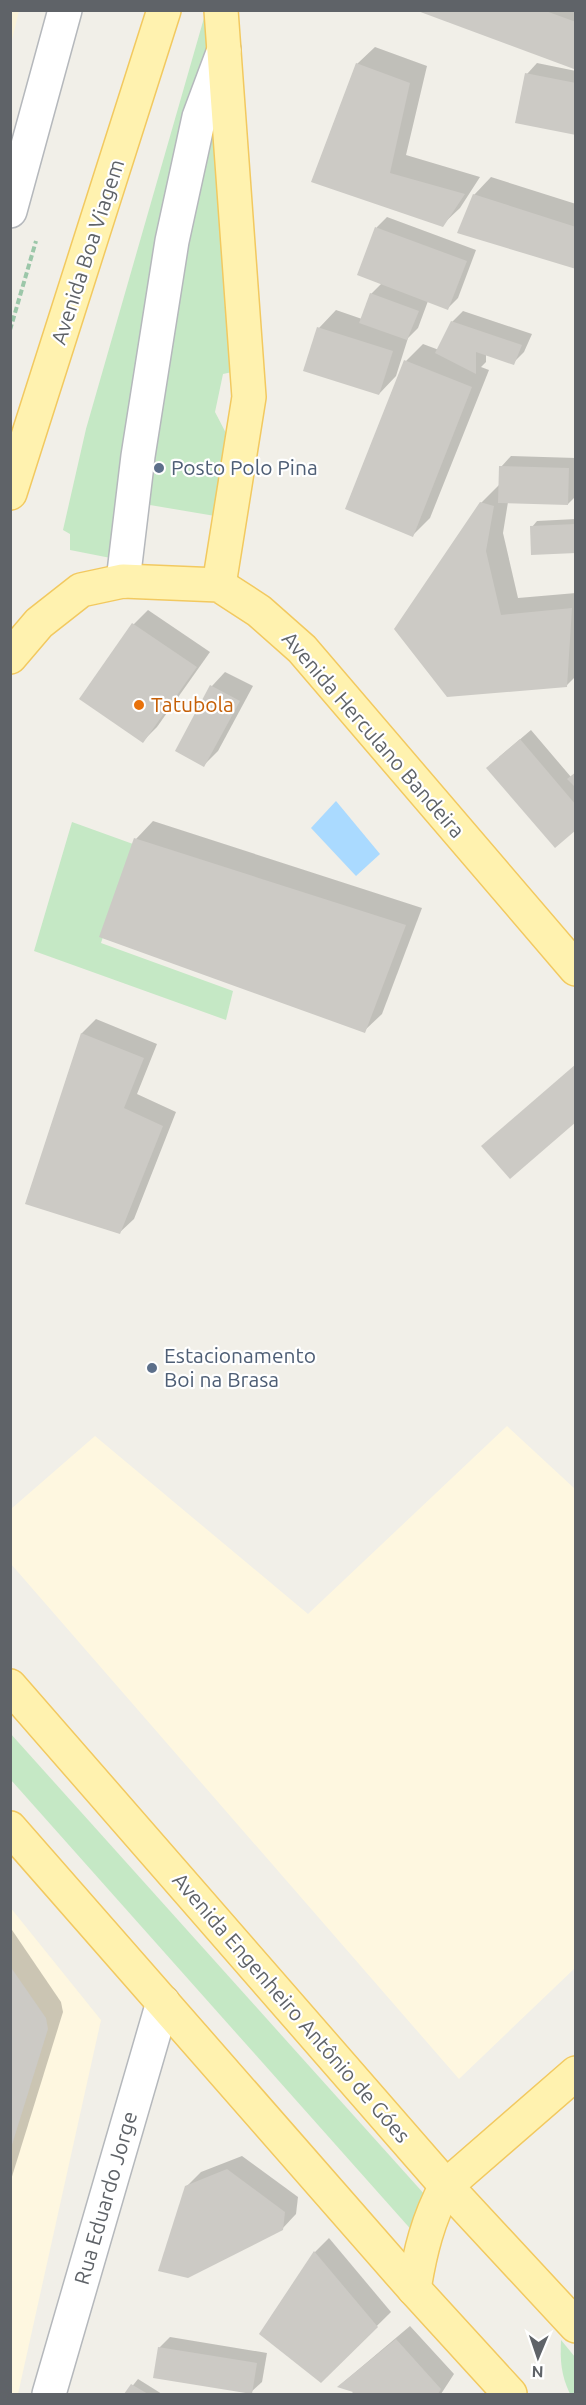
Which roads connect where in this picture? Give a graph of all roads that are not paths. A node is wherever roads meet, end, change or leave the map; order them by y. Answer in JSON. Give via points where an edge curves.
{"nodes":[{"id":1,"x":65,"y":10,"type":"edge"},
{"id":2,"x":164,"y":10,"type":"edge"},
{"id":3,"x":221,"y":10,"type":"edge"},
{"id":4,"x":224,"y":50,"type":"junction"},
{"id":5,"x":10,"y":210,"type":"edge"},
{"id":6,"x":10,"y":493,"type":"edge"},
{"id":7,"x":123,"y":581,"type":"junction"},
{"id":8,"x":219,"y":585,"type":"junction"},
{"id":9,"x":10,"y":657,"type":"edge"},
{"id":10,"x":576,"y":969,"type":"edge"},
{"id":11,"x":10,"y":1686,"type":"edge"},
{"id":12,"x":10,"y":1828,"type":"edge"},
{"id":13,"x":163,"y":2002,"type":"junction"},
{"id":14,"x":576,"y":2073,"type":"edge"},
{"id":15,"x":446,"y":2186,"type":"junction"},
{"id":16,"x":414,"y":2289,"type":"junction"},
{"id":17,"x":576,"y":2326,"type":"edge"},
{"id":18,"x":49,"y":2394,"type":"edge"},
{"id":19,"x":510,"y":2394,"type":"edge"}],
"edges":[{"from":1,"to":5,"type":"street"},
{"from":2,"to":6,"type":"main road","name":"Avenida Boa Viagem"},
{"from":3,"to":4,"type":"main road"},
{"from":4,"to":7,"type":"street","via":[[199,117],[172,241]]},
{"from":4,"to":8,"type":"main road","via":[[249,397]]},
{"from":7,"to":8,"type":"main road"},
{"from":7,"to":9,"type":"main road","via":[[81,590],[39,623]]},
{"from":8,"to":10,"type":"main road","name":"Avenida Herculano Bandeira","via":[[259,611],[302,649]]},
{"from":11,"to":15,"type":"main road","name":"Avenida Engenheiro Antônio de Góes"},
{"from":12,"to":13,"type":"main road"},
{"from":13,"to":16,"type":"main road"},
{"from":13,"to":18,"type":"street","name":"Rua Eduardo Jorge"},
{"from":14,"to":15,"type":"main road"},
{"from":15,"to":16,"type":"main road","via":[[432,2212]]},
{"from":15,"to":17,"type":"main road","name":"Avenida Engenheiro Antônio de Góes"},
{"from":16,"to":19,"type":"main road"}]}
